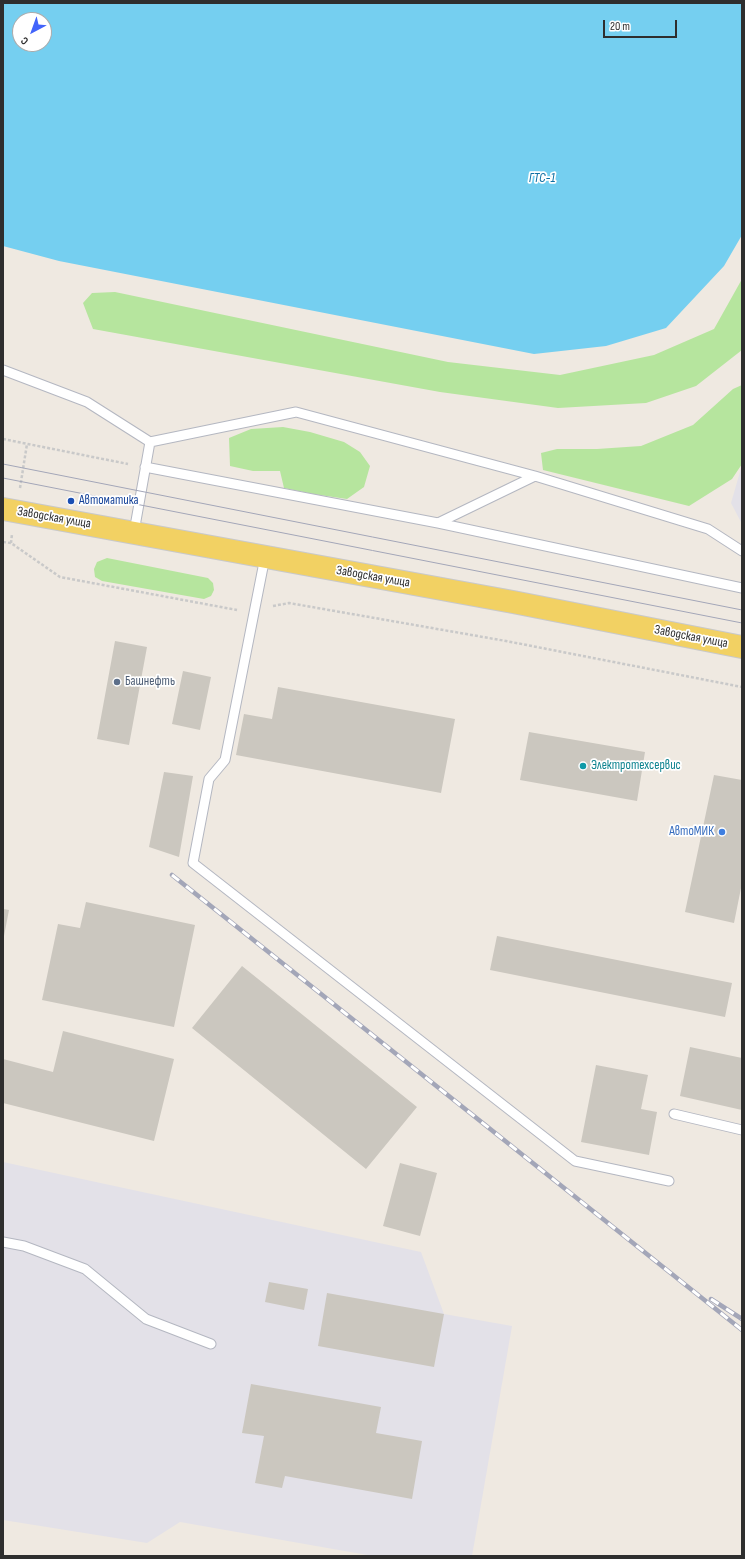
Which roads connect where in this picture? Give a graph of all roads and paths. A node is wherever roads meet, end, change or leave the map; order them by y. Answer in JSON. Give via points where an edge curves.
{"nodes":[{"id":1,"x":3,"y":370,"type":"edge"},
{"id":2,"x":3,"y":439,"type":"edge"},
{"id":3,"x":150,"y":442,"type":"junction"},
{"id":4,"x":145,"y":467,"type":"junction"},
{"id":5,"x":536,"y":476,"type":"junction"},
{"id":6,"x":3,"y":510,"type":"edge"},
{"id":7,"x":438,"y":523,"type":"junction"},
{"id":8,"x":134,"y":532,"type":"junction"},
{"id":9,"x":3,"y":542,"type":"edge"},
{"id":10,"x":742,"y":551,"type":"edge"},
{"id":11,"x":265,"y":557,"type":"junction"},
{"id":12,"x":742,"y":588,"type":"edge"},
{"id":13,"x":254,"y":609,"type":"junction"},
{"id":14,"x":742,"y":647,"type":"edge"},
{"id":15,"x":742,"y":687,"type":"edge"},
{"id":16,"x":674,"y":1114,"type":"dead end"},
{"id":17,"x":742,"y":1130,"type":"edge"},
{"id":18,"x":669,"y":1181,"type":"dead end"},
{"id":19,"x":3,"y":1242,"type":"edge"},
{"id":20,"x":211,"y":1344,"type":"dead end"}],
"edges":[{"from":1,"to":3,"type":"lane","via":[[86,402]]},
{"from":2,"to":4,"type":"path"},
{"from":3,"to":4,"type":"lane"},
{"from":3,"to":5,"type":"lane","via":[[296,412]]},
{"from":4,"to":7,"type":"lane"},
{"from":4,"to":8,"type":"lane"},
{"from":5,"to":7,"type":"lane"},
{"from":5,"to":10,"type":"lane","via":[[708,529]]},
{"from":6,"to":8,"type":"main road","name":"Заводская улица"},
{"from":7,"to":12,"type":"lane"},
{"from":8,"to":11,"type":"main road","name":"Заводская улица"},
{"from":9,"to":13,"type":"path","via":[[11,543],[60,577],[243,611]]},
{"from":11,"to":13,"type":"lane"},
{"from":11,"to":14,"type":"main road","name":"Заводская улица"},
{"from":13,"to":15,"type":"path","via":[[289,603],[513,642]]},
{"from":13,"to":18,"type":"lane","via":[[224,760],[209,779],[193,863],[574,1161]]},
{"from":16,"to":17,"type":"lane"},
{"from":19,"to":20,"type":"lane","via":[[24,1246],[84,1269],[146,1319]]}]}
